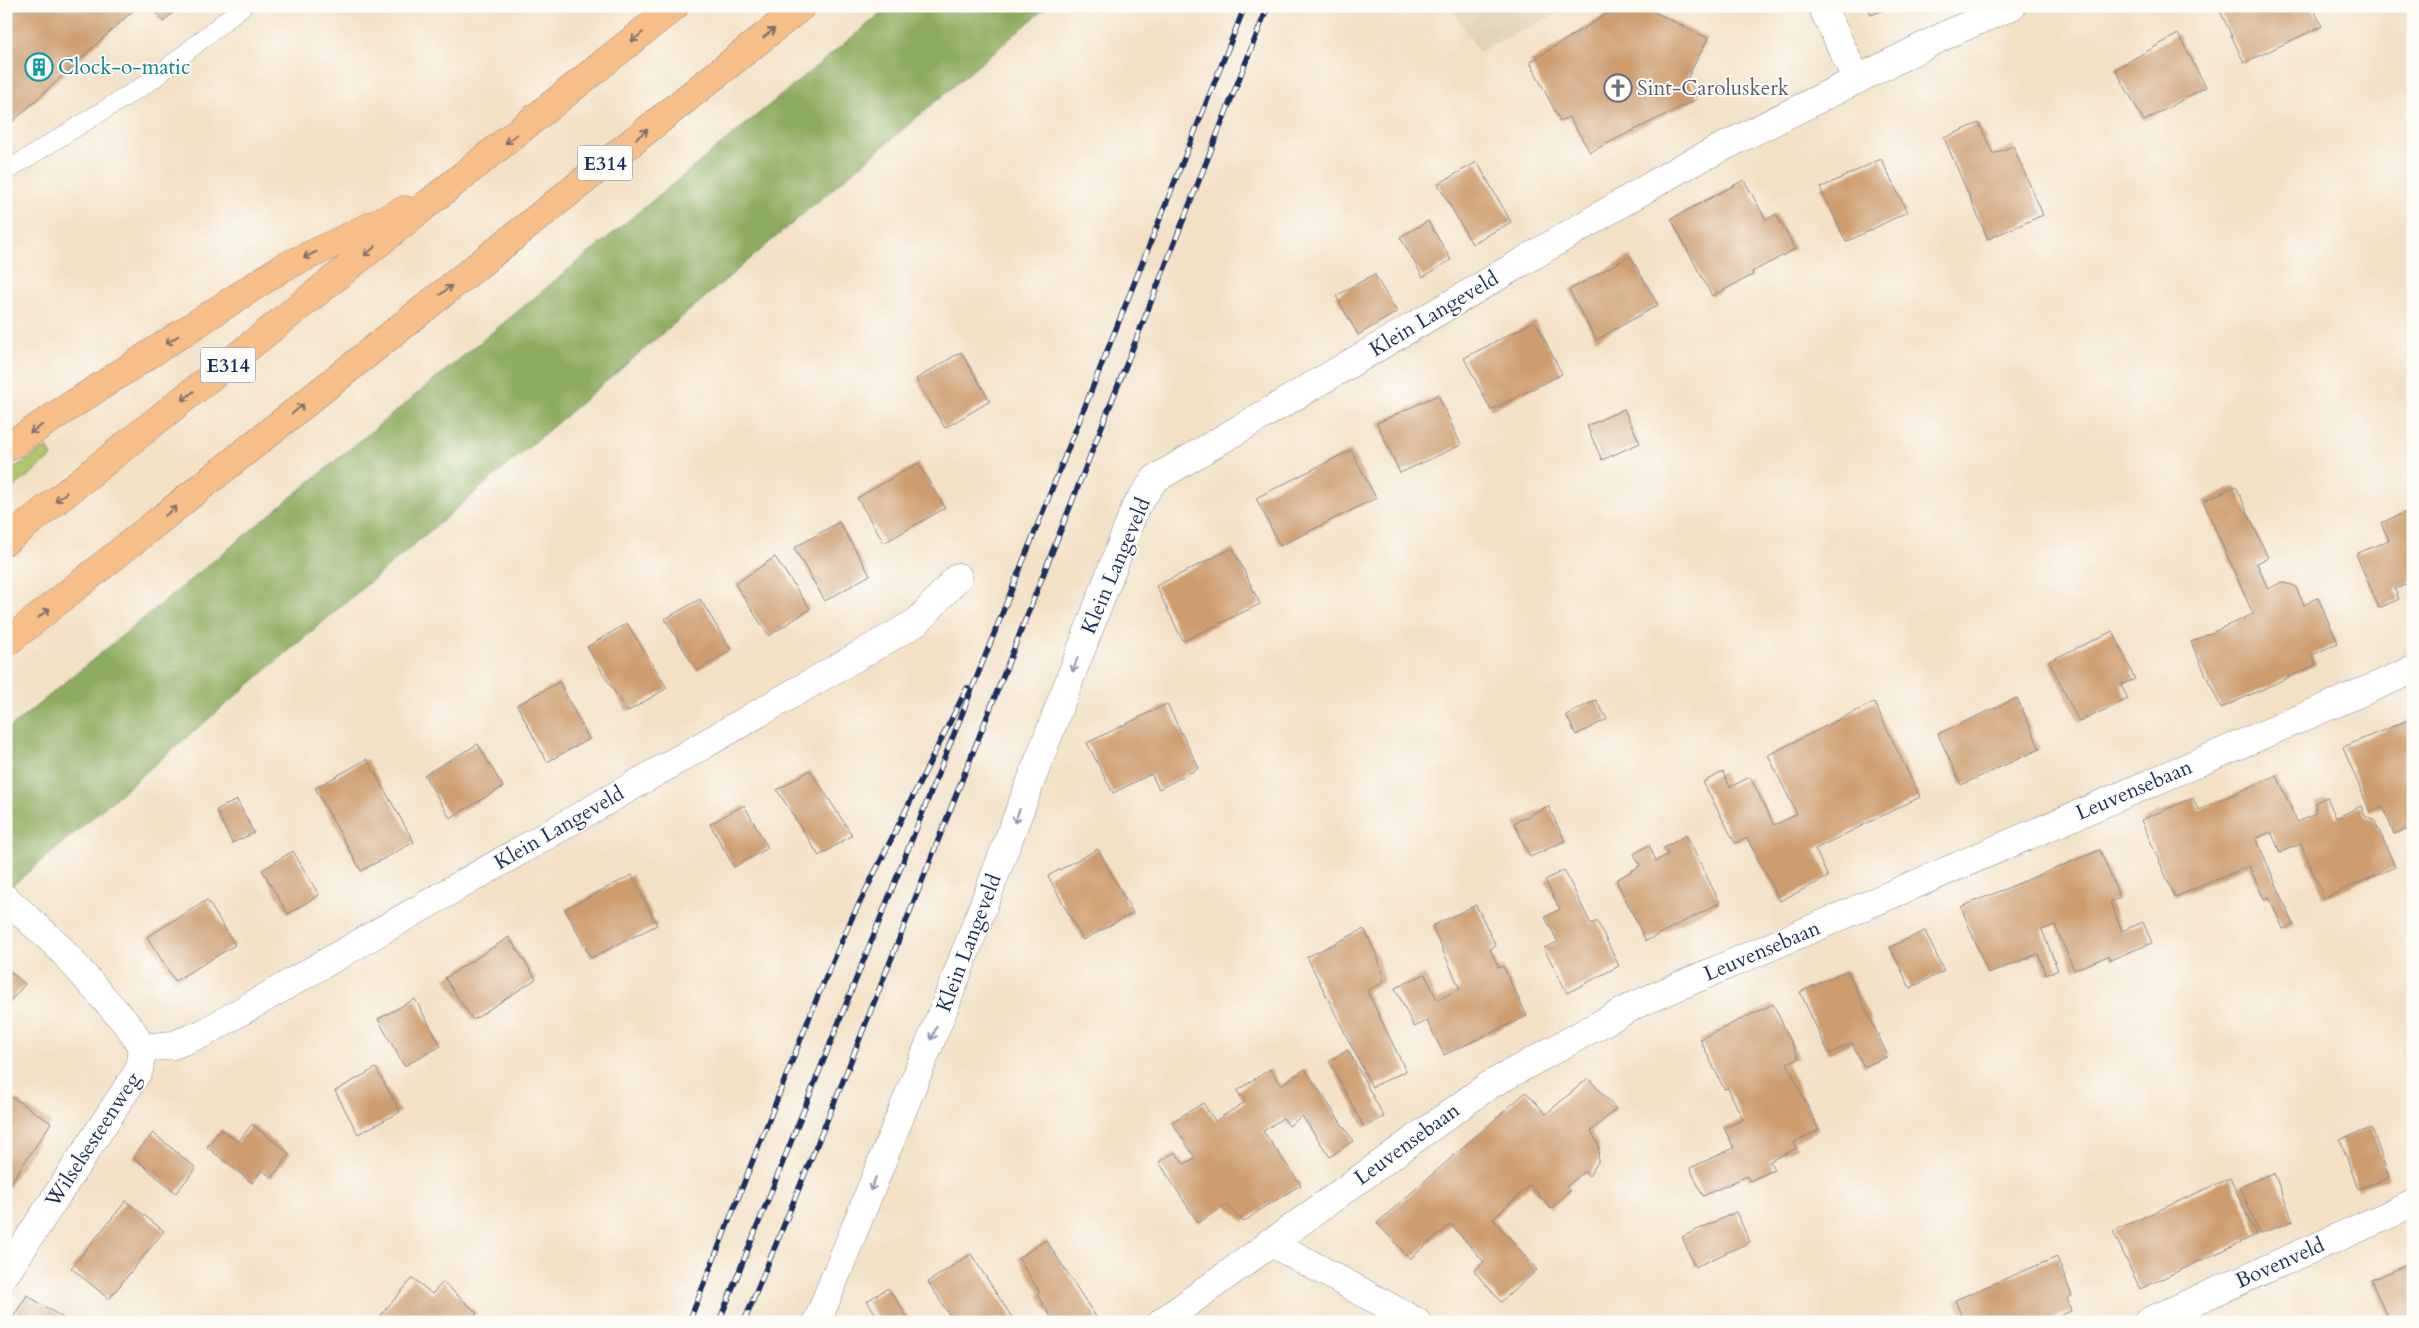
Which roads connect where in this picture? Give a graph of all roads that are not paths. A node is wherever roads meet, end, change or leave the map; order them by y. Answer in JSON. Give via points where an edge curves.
{"nodes":[{"id":1,"x":243,"y":6,"type":"edge"},
{"id":2,"x":675,"y":6,"type":"edge"},
{"id":3,"x":802,"y":6,"type":"edge"},
{"id":4,"x":1822,"y":6,"type":"edge"},
{"id":5,"x":2012,"y":6,"type":"edge"},
{"id":6,"x":1857,"y":80,"type":"junction"},
{"id":7,"x":6,"y":171,"type":"edge"},
{"id":8,"x":449,"y":188,"type":"junction"},
{"id":9,"x":6,"y":448,"type":"edge"},
{"id":10,"x":6,"y":541,"type":"edge"},
{"id":11,"x":958,"y":577,"type":"dead end"},
{"id":12,"x":6,"y":643,"type":"edge"},
{"id":13,"x":2413,"y":670,"type":"edge"},
{"id":14,"x":6,"y":899,"type":"edge"},
{"id":15,"x":142,"y":1048,"type":"junction"},
{"id":16,"x":2413,"y":1204,"type":"edge"},
{"id":17,"x":1270,"y":1242,"type":"junction"},
{"id":18,"x":6,"y":1273,"type":"edge"},
{"id":19,"x":818,"y":1322,"type":"edge"},
{"id":20,"x":1162,"y":1322,"type":"edge"},
{"id":21,"x":1417,"y":1322,"type":"edge"},
{"id":22,"x":2147,"y":1322,"type":"edge"}],
"edges":[{"from":1,"to":7,"type":"lane","via":[[151,81]]},
{"from":2,"to":8,"type":"highway","number":"E314","one_way":true},
{"from":12,"to":3,"type":"highway","number":"E314","one_way":true},
{"from":4,"to":6,"type":"street"},
{"from":5,"to":6,"type":"street","name":"Klein Langeveld"},
{"from":6,"to":19,"type":"street","name":"Klein Langeveld","one_way":true,"via":[[1680,168],[1155,479],[1136,506],[946,1003]]},
{"from":8,"to":9,"type":"highway","one_way":true,"via":[[282,268]]},
{"from":8,"to":10,"type":"highway","number":"E314","one_way":true},
{"from":11,"to":15,"type":"street","name":"Klein Langeveld","via":[[917,622],[202,1034],[172,1045]]},
{"from":13,"to":17,"type":"street","name":"Leuvensebaan","via":[[1635,1005],[1488,1086]]},
{"from":14,"to":15,"type":"street","name":"Wilselsesteenweg","via":[[57,945],[132,1028]]},
{"from":15,"to":18,"type":"street","name":"Wilselsesteenweg","via":[[139,1070],[130,1085]]},
{"from":16,"to":22,"type":"street","name":"Bovenveld"},
{"from":17,"to":20,"type":"street","name":"Leuvensebaan"},
{"from":17,"to":21,"type":"street"}]}
